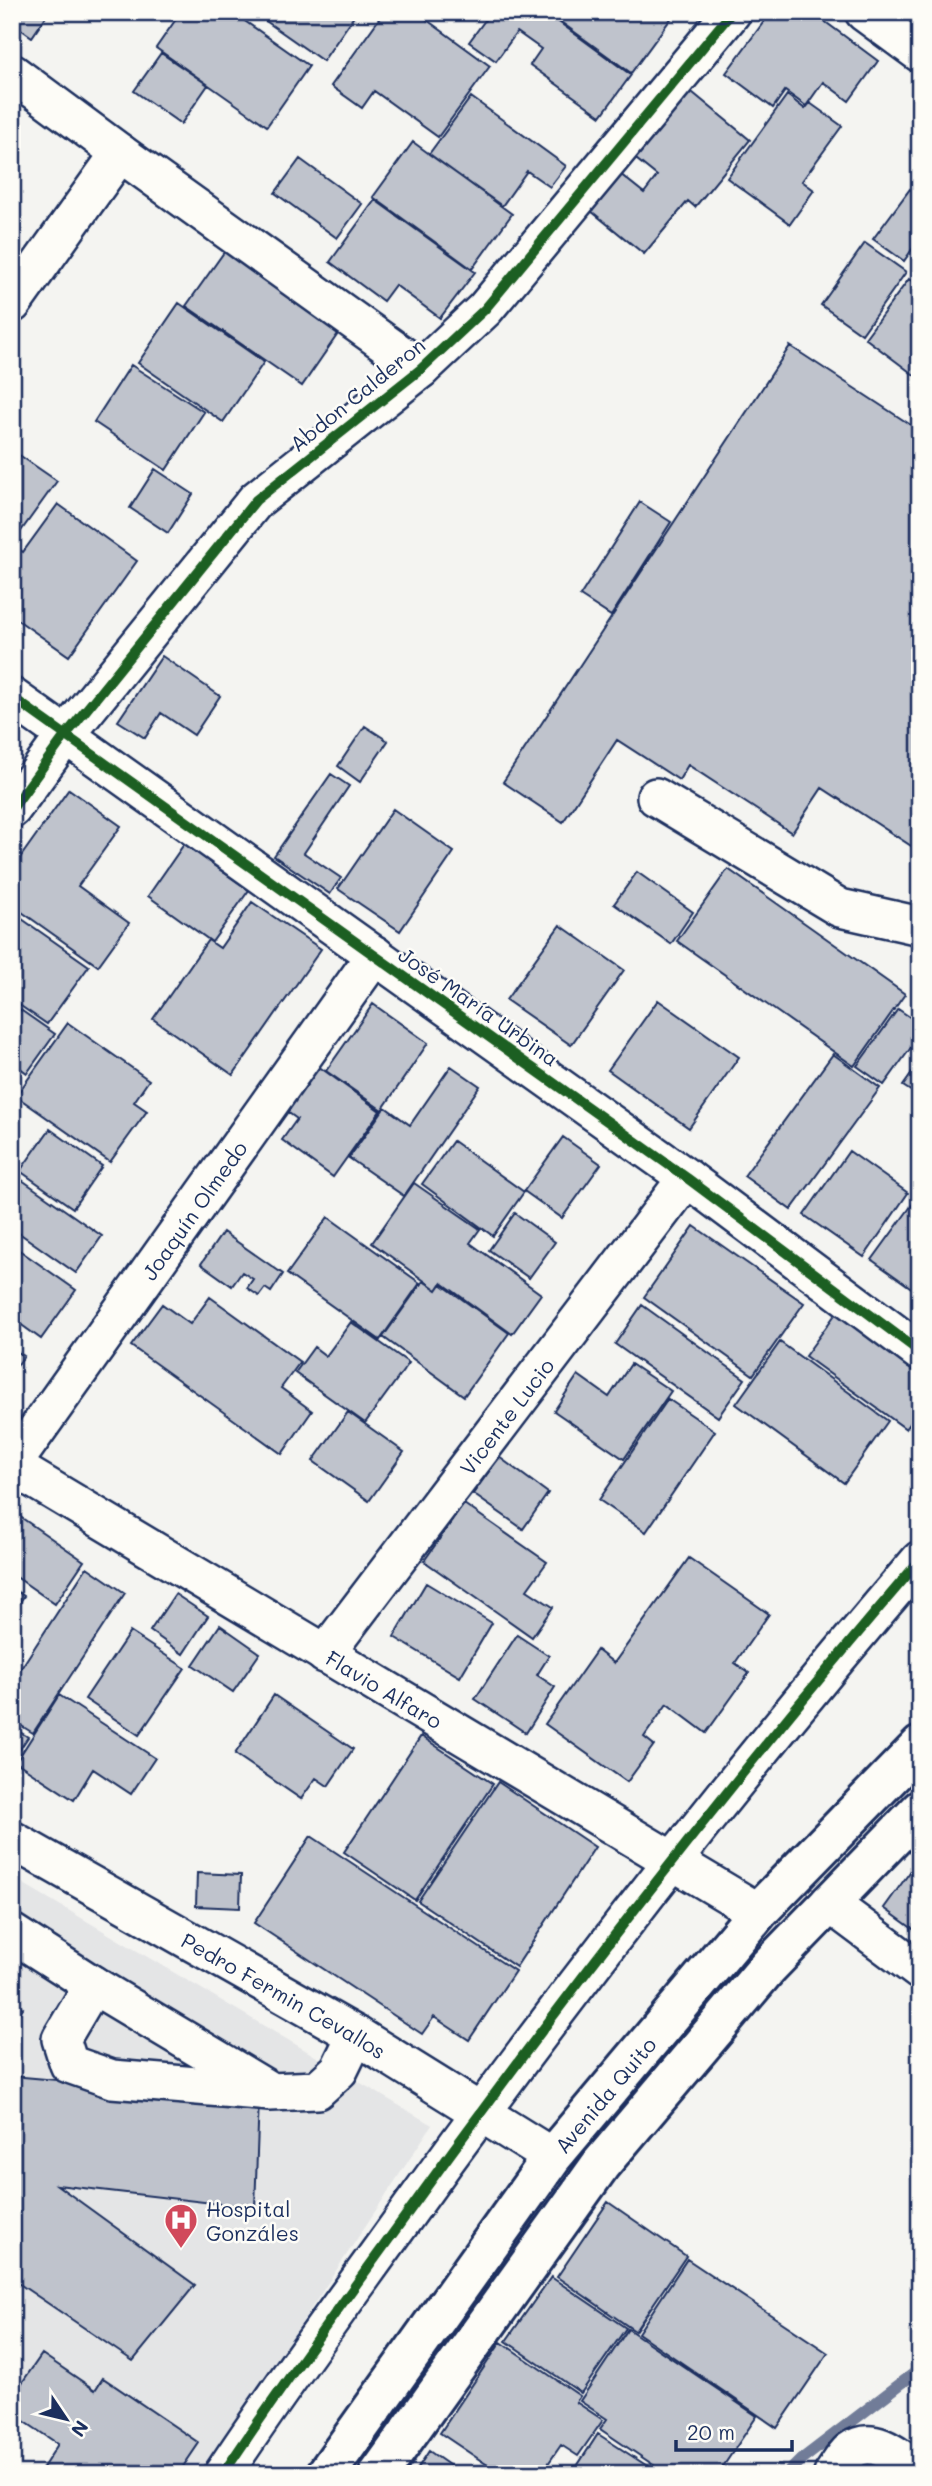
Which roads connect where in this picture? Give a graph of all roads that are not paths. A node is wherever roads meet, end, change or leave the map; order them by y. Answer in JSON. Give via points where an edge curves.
{"nodes":[{"id":1,"x":732,"y":12,"type":"edge"},
{"id":2,"x":864,"y":12,"type":"edge"},
{"id":3,"x":920,"y":53,"type":"edge"},
{"id":4,"x":12,"y":73,"type":"edge"},
{"id":5,"x":120,"y":153,"type":"junction"},
{"id":6,"x":12,"y":304,"type":"edge"},
{"id":7,"x":421,"y":369,"type":"junction"},
{"id":8,"x":12,"y":697,"type":"edge"},
{"id":9,"x":65,"y":736,"type":"junction"},
{"id":10,"x":656,"y":797,"type":"dead end"},
{"id":11,"x":12,"y":809,"type":"edge"},
{"id":12,"x":920,"y":926,"type":"edge"},
{"id":13,"x":375,"y":955,"type":"junction"},
{"id":14,"x":687,"y":1178,"type":"junction"},
{"id":15,"x":920,"y":1352,"type":"edge"},
{"id":16,"x":12,"y":1465,"type":"edge"},
{"id":17,"x":920,"y":1560,"type":"edge"},
{"id":18,"x":325,"y":1654,"type":"junction"},
{"id":19,"x":920,"y":1746,"type":"edge"},
{"id":20,"x":920,"y":1810,"type":"edge"},
{"id":21,"x":12,"y":1840,"type":"edge"},
{"id":22,"x":672,"y":1861,"type":"junction"},
{"id":23,"x":829,"y":1903,"type":"junction"},
{"id":24,"x":758,"y":1912,"type":"junction"},
{"id":25,"x":12,"y":1933,"type":"edge"},
{"id":26,"x":920,"y":1971,"type":"edge"},
{"id":27,"x":93,"y":1985,"type":"junction"},
{"id":28,"x":356,"y":2035,"type":"junction"},
{"id":29,"x":270,"y":2092,"type":"junction"},
{"id":30,"x":480,"y":2112,"type":"junction"},
{"id":31,"x":552,"y":2157,"type":"junction"},
{"id":32,"x":920,"y":2473,"type":"edge"},
{"id":33,"x":223,"y":2474,"type":"edge"},
{"id":34,"x":326,"y":2474,"type":"edge"},
{"id":35,"x":379,"y":2474,"type":"edge"},
{"id":36,"x":833,"y":2474,"type":"edge"}],
"edges":[{"from":1,"to":7,"type":"street","name":"Abdon Calderon","via":[[485,309]]},
{"from":2,"to":3,"type":"street"},
{"from":4,"to":5,"type":"street"},
{"from":5,"to":6,"type":"street"},
{"from":5,"to":7,"type":"street"},
{"from":7,"to":9,"type":"street","name":"Abdon Calderon","via":[[256,500]]},
{"from":8,"to":9,"type":"street","name":"José María Urbina"},
{"from":9,"to":11,"type":"street","name":"Abdon Calderon"},
{"from":9,"to":13,"type":"street","name":"José María Urbina"},
{"from":10,"to":12,"type":"street","via":[[841,908]]},
{"from":13,"to":14,"type":"street","name":"José María Urbina"},
{"from":13,"to":16,"type":"street","name":"Joaquín Olmedo"},
{"from":14,"to":15,"type":"street","name":"José María Urbina"},
{"from":14,"to":18,"type":"street","name":"Vicente Lucio"},
{"from":16,"to":18,"type":"street","name":"Flavio Alfaro"},
{"from":17,"to":22,"type":"street"},
{"from":18,"to":22,"type":"street","name":"Flavio Alfaro"},
{"from":19,"to":24,"type":"highway","name":"Avenida Quito"},
{"from":20,"to":23,"type":"highway","name":"Avenida Quito"},
{"from":21,"to":28,"type":"street","name":"Pedro Fermin Cevallos"},
{"from":22,"to":24,"type":"street","name":"Flavio Alfaro"},
{"from":22,"to":30,"type":"street"},
{"from":23,"to":26,"type":"street"},
{"from":23,"to":35,"type":"highway","name":"Avenida Quito","via":[[768,1967],[601,2164]]},
{"from":24,"to":31,"type":"highway","name":"Avenida Quito"},
{"from":25,"to":27,"type":"street"},
{"from":27,"to":29,"type":"street"},
{"from":27,"to":29,"type":"street","via":[[61,2039],[69,2064],[112,2079]]},
{"from":28,"to":29,"type":"street","via":[[338,2070],[317,2090]]},
{"from":28,"to":30,"type":"street","name":"Pedro Fermin Cevallos"},
{"from":30,"to":31,"type":"street","name":"Pedro Fermin Cevallos"},
{"from":30,"to":33,"type":"street"},
{"from":31,"to":34,"type":"highway","name":"Avenida Quito"},
{"from":32,"to":36,"type":"street","via":[[883,2447],[868,2444],[850,2451]]}]}
